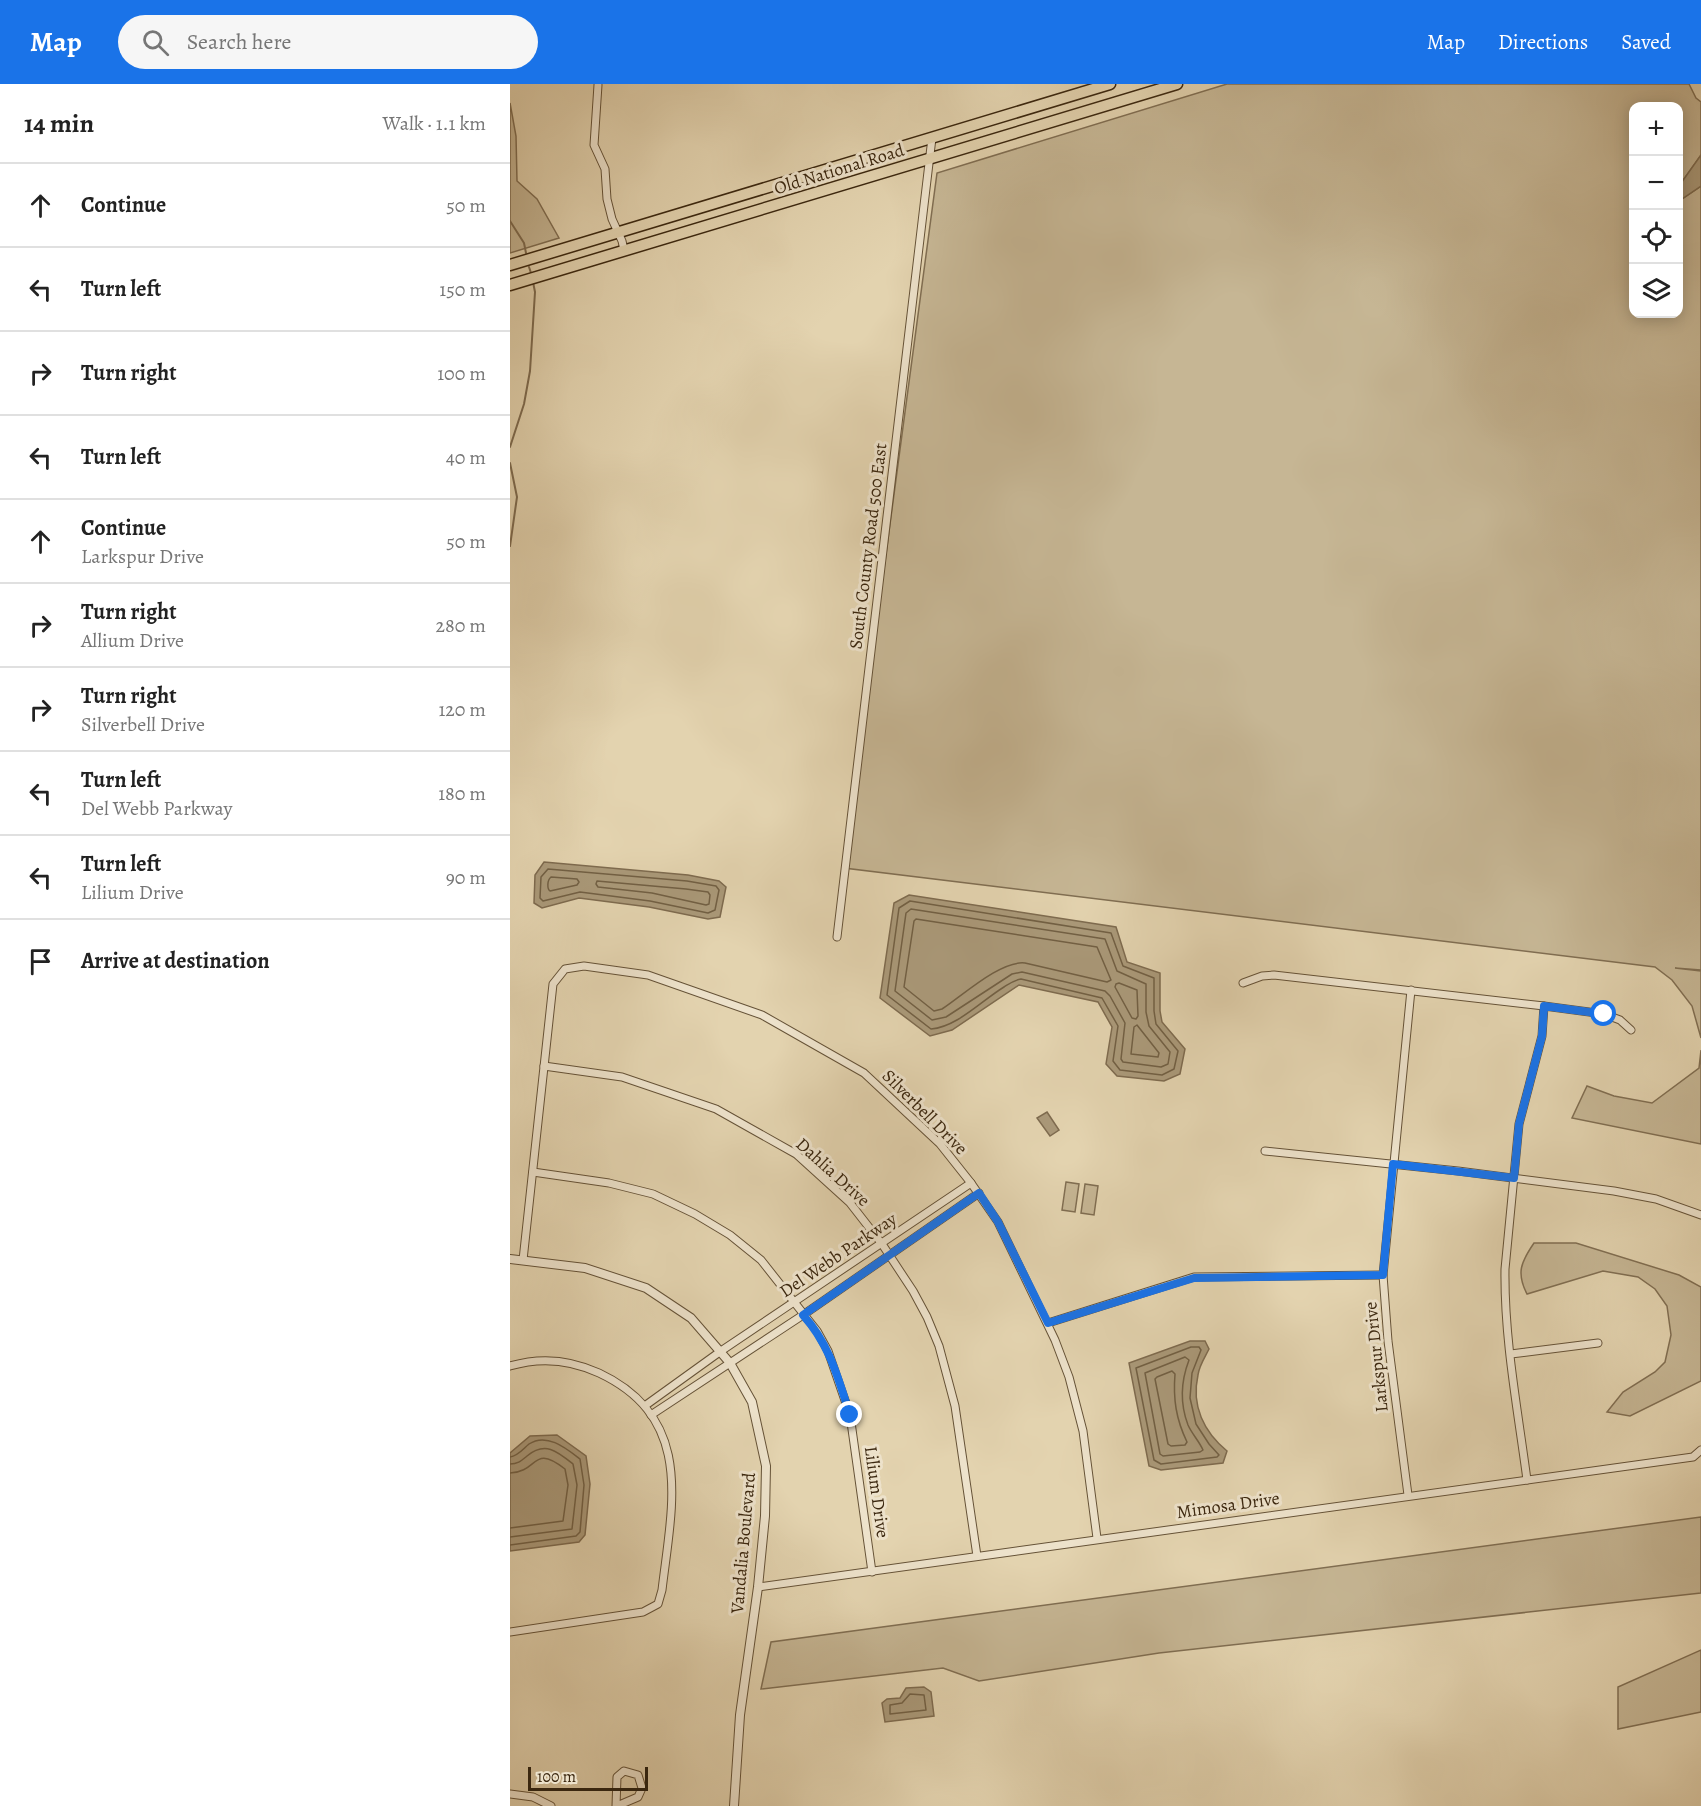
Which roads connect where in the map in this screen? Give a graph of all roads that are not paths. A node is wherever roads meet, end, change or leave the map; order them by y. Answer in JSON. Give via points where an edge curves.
{"nodes":[{"id":1,"x":1110,"y":84,"type":"edge"},
{"id":2,"x":1177,"y":84,"type":"edge"},
{"id":3,"x":598,"y":85,"type":"edge"},
{"id":4,"x":932,"y":138,"type":"junction"},
{"id":5,"x":929,"y":159,"type":"junction"},
{"id":6,"x":617,"y":233,"type":"junction"},
{"id":7,"x":624,"y":250,"type":"junction"},
{"id":8,"x":510,"y":265,"type":"edge"},
{"id":9,"x":510,"y":285,"type":"edge"},
{"id":10,"x":837,"y":937,"type":"dead end"},
{"id":11,"x":1243,"y":983,"type":"dead end"},
{"id":12,"x":1411,"y":990,"type":"junction"},
{"id":13,"x":1544,"y":1006,"type":"junction"},
{"id":14,"x":1631,"y":1030,"type":"dead end"},
{"id":15,"x":544,"y":1066,"type":"junction"},
{"id":16,"x":1265,"y":1151,"type":"dead end"},
{"id":17,"x":1393,"y":1164,"type":"junction"},
{"id":18,"x":532,"y":1172,"type":"junction"},
{"id":19,"x":1514,"y":1178,"type":"junction"},
{"id":20,"x":971,"y":1183,"type":"junction"},
{"id":21,"x":979,"y":1193,"type":"junction"},
{"id":22,"x":1701,"y":1215,"type":"edge"},
{"id":23,"x":882,"y":1244,"type":"junction"},
{"id":24,"x":888,"y":1255,"type":"junction"},
{"id":25,"x":510,"y":1259,"type":"edge"},
{"id":26,"x":523,"y":1260,"type":"junction"},
{"id":27,"x":1383,"y":1275,"type":"junction"},
{"id":28,"x":795,"y":1302,"type":"junction"},
{"id":29,"x":803,"y":1315,"type":"junction"},
{"id":30,"x":1048,"y":1323,"type":"junction"},
{"id":31,"x":1598,"y":1342,"type":"dead end"},
{"id":32,"x":721,"y":1351,"type":"junction"},
{"id":33,"x":1511,"y":1354,"type":"junction"},
{"id":34,"x":730,"y":1363,"type":"junction"},
{"id":35,"x":510,"y":1366,"type":"edge"},
{"id":36,"x":646,"y":1406,"type":"junction"},
{"id":37,"x":651,"y":1415,"type":"junction"},
{"id":38,"x":1701,"y":1450,"type":"edge"},
{"id":39,"x":1527,"y":1480,"type":"junction"},
{"id":40,"x":1408,"y":1495,"type":"junction"},
{"id":41,"x":1097,"y":1538,"type":"junction"},
{"id":42,"x":977,"y":1556,"type":"junction"},
{"id":43,"x":872,"y":1572,"type":"junction"},
{"id":44,"x":758,"y":1587,"type":"junction"},
{"id":45,"x":510,"y":1632,"type":"edge"},
{"id":46,"x":510,"y":1794,"type":"edge"},
{"id":47,"x":551,"y":1806,"type":"edge"},
{"id":48,"x":616,"y":1806,"type":"edge"},
{"id":49,"x":734,"y":1806,"type":"edge"}],
"edges":[{"from":1,"to":4,"type":"main road","name":"Old National Road"},
{"from":2,"to":5,"type":"main road","name":"Old National Road"},
{"from":3,"to":6,"type":"street","via":[[594,145],[605,169],[607,199]]},
{"from":4,"to":5,"type":"street","name":"South County Road 500 East"},
{"from":4,"to":6,"type":"main road","name":"Old National Road"},
{"from":5,"to":7,"type":"main road","name":"Old National Road"},
{"from":5,"to":10,"type":"street","name":"South County Road 500 East"},
{"from":6,"to":7,"type":"street"},
{"from":6,"to":8,"type":"main road","name":"Old National Road"},
{"from":7,"to":9,"type":"main road","name":"Old National Road"},
{"from":11,"to":12,"type":"street","via":[[1274,975]]},
{"from":12,"to":13,"type":"street"},
{"from":12,"to":17,"type":"street","name":"Larkspur Drive"},
{"from":13,"to":14,"type":"street","via":[[1604,1014]]},
{"from":13,"to":19,"type":"street","via":[[1542,1036],[1519,1124]]},
{"from":15,"to":18,"type":"street"},
{"from":15,"to":20,"type":"street","name":"Silverbell Drive","via":[[553,984],[565,969],[584,966],[648,975],[762,1015],[864,1073],[940,1144]]},
{"from":15,"to":23,"type":"street","name":"Dahlia Drive","via":[[622,1077],[716,1109],[796,1154],[850,1203]]},
{"from":16,"to":17,"type":"street"},
{"from":17,"to":19,"type":"street"},
{"from":17,"to":27,"type":"street","name":"Larkspur Drive"},
{"from":18,"to":26,"type":"street"},
{"from":18,"to":28,"type":"street","name":"Lilium Drive","via":[[653,1194],[695,1214],[730,1235],[760,1260]]},
{"from":19,"to":22,"type":"street","via":[[1633,1194]]},
{"from":19,"to":33,"type":"street","via":[[1504,1290]]},
{"from":20,"to":21,"type":"street","name":"Silverbell Drive"},
{"from":20,"to":23,"type":"street","name":"Del Webb Parkway"},
{"from":21,"to":24,"type":"street","name":"Del Webb Parkway"},
{"from":21,"to":30,"type":"street","name":"Silverbell Drive","via":[[998,1222]]},
{"from":23,"to":24,"type":"street","name":"Dahlia Drive"},
{"from":23,"to":28,"type":"street","name":"Del Webb Parkway"},
{"from":24,"to":29,"type":"street","name":"Del Webb Parkway"},
{"from":24,"to":42,"type":"street","name":"Dahlia Drive","via":[[927,1317],[948,1375]]},
{"from":25,"to":26,"type":"street","name":"Vandalia Boulevard"},
{"from":26,"to":32,"type":"street","name":"Vandalia Boulevard","via":[[585,1268],[646,1288],[691,1318]]},
{"from":27,"to":30,"type":"street","via":[[1194,1278]]},
{"from":27,"to":40,"type":"street","name":"Larkspur Drive"},
{"from":28,"to":29,"type":"street","name":"Lilium Drive"},
{"from":28,"to":32,"type":"street","name":"Del Webb Parkway"},
{"from":29,"to":34,"type":"street","name":"Del Webb Parkway"},
{"from":29,"to":43,"type":"street","name":"Lilium Drive","via":[[828,1351],[850,1415]]},
{"from":30,"to":41,"type":"street","name":"Silverbell Drive","via":[[1069,1377],[1083,1431]]},
{"from":31,"to":33,"type":"street"},
{"from":32,"to":34,"type":"street","name":"Vandalia Boulevard"},
{"from":32,"to":36,"type":"street","name":"Del Webb Parkway"},
{"from":33,"to":39,"type":"street"},
{"from":34,"to":37,"type":"street","name":"Del Webb Parkway"},
{"from":34,"to":44,"type":"street","name":"Vandalia Boulevard","via":[[752,1402],[766,1466]]},
{"from":35,"to":36,"type":"street","via":[[545,1359],[584,1366],[613,1380]]},
{"from":36,"to":37,"type":"street"},
{"from":37,"to":45,"type":"street","via":[[665,1439],[672,1481],[658,1604],[643,1612]]},
{"from":38,"to":39,"type":"street","name":"Mimosa Drive","via":[[1693,1457]]},
{"from":39,"to":40,"type":"street","name":"Mimosa Drive"},
{"from":40,"to":41,"type":"street","name":"Mimosa Drive"},
{"from":41,"to":42,"type":"street","name":"Mimosa Drive"},
{"from":42,"to":43,"type":"street","name":"Mimosa Drive"},
{"from":43,"to":44,"type":"street","name":"Mimosa Drive"},
{"from":44,"to":49,"type":"street","name":"Vandalia Boulevard","via":[[740,1715]]},
{"from":46,"to":47,"type":"street","via":[[533,1797]]},
{"from":48,"to":48,"type":"street","via":[[638,1797],[642,1788],[638,1774],[624,1771],[617,1777]]}]}
